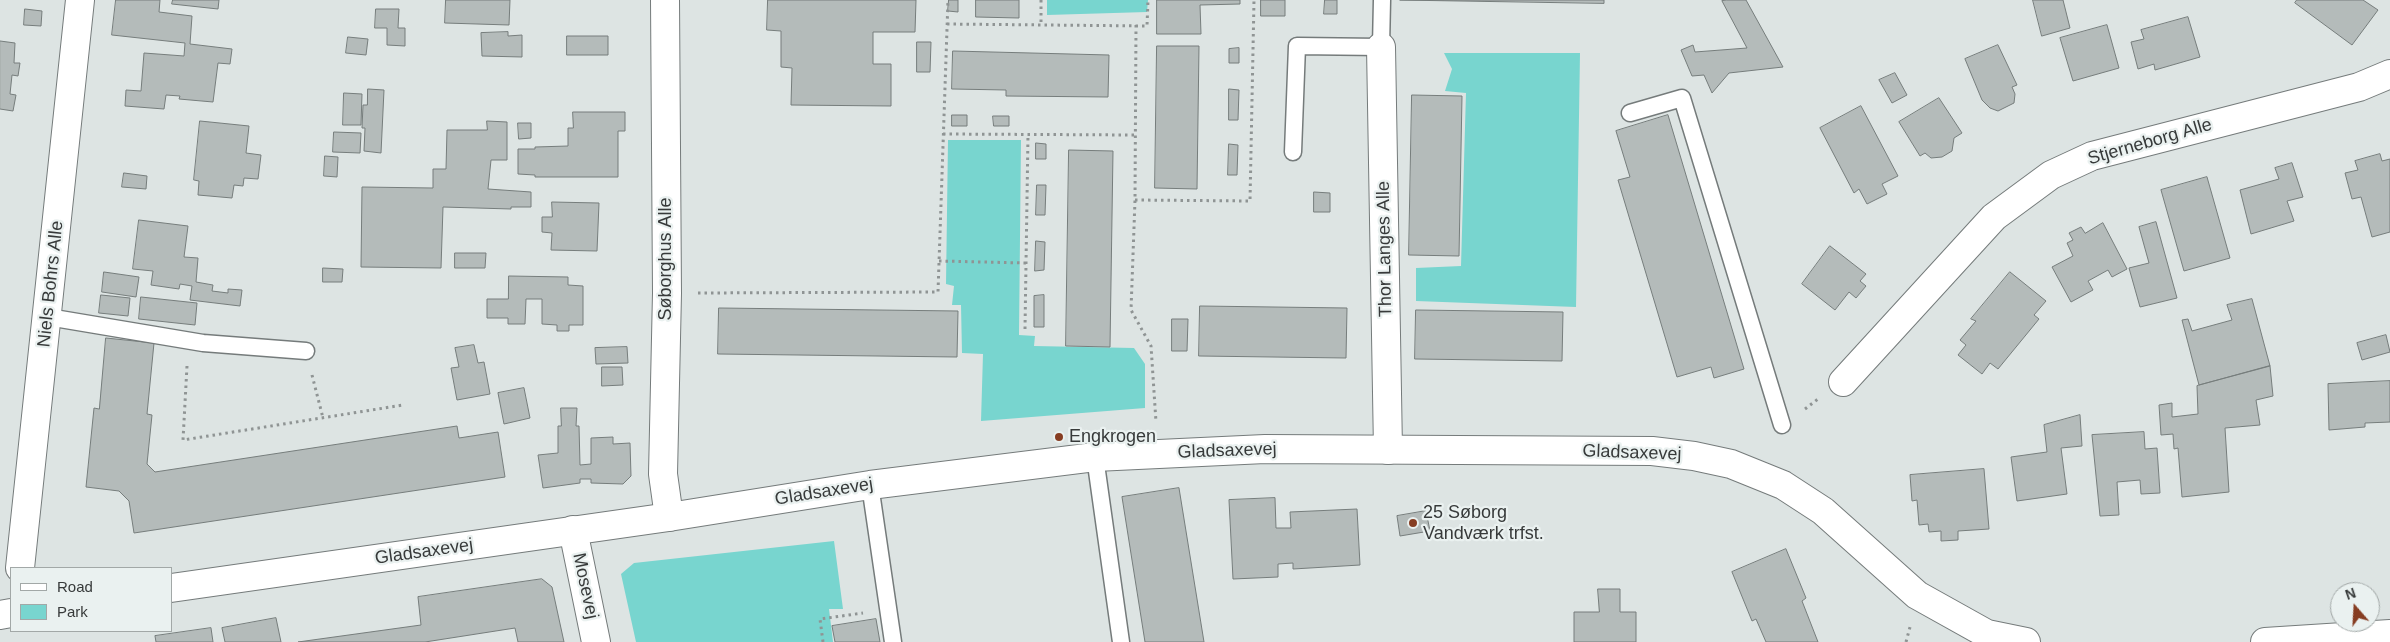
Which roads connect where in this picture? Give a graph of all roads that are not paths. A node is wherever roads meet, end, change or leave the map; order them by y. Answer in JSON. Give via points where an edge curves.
{"nodes":[{"id":1,"x":80,"y":0,"type":"edge"},
{"id":2,"x":665,"y":0,"type":"edge"},
{"id":3,"x":1382,"y":0,"type":"edge"},
{"id":4,"x":1382,"y":47,"type":"junction"},
{"id":5,"x":2390,"y":74,"type":"edge"},
{"id":6,"x":1630,"y":113,"type":"dead end"},
{"id":7,"x":1293,"y":152,"type":"dead end"},
{"id":8,"x":48,"y":317,"type":"junction"},
{"id":9,"x":306,"y":351,"type":"road end"},
{"id":10,"x":1843,"y":382,"type":"road end"},
{"id":11,"x":1782,"y":425,"type":"road end"},
{"id":12,"x":1388,"y":450,"type":"junction"},
{"id":13,"x":1095,"y":457,"type":"junction"},
{"id":14,"x":870,"y":485,"type":"junction"},
{"id":15,"x":669,"y":517,"type":"junction"},
{"id":16,"x":573,"y":530,"type":"junction"},
{"id":17,"x":20,"y":567,"type":"edge"},
{"id":18,"x":172,"y":588,"type":"edge"},
{"id":19,"x":2390,"y":634,"type":"edge"},
{"id":20,"x":596,"y":642,"type":"edge"},
{"id":21,"x":893,"y":642,"type":"edge"},
{"id":22,"x":1121,"y":642,"type":"edge"},
{"id":23,"x":2026,"y":642,"type":"edge"},
{"id":24,"x":2265,"y":642,"type":"edge"}],
"edges":[{"from":1,"to":8,"type":"street","name":"Niels Bohrs Alle"},
{"from":2,"to":15,"type":"street","name":"Søborghus Alle","via":[[667,293],[663,474]]},
{"from":3,"to":4,"type":"lane"},
{"from":4,"to":7,"type":"lane","via":[[1297,46]]},
{"from":4,"to":12,"type":"street","name":"Thor Langes Alle"},
{"from":5,"to":10,"type":"street","name":"Stjerneborg Alle","via":[[2359,87],[2092,156],[2050,175],[1994,217]]},
{"from":6,"to":11,"type":"lane","via":[[1682,98]]},
{"from":8,"to":9,"type":"lane","via":[[188,341]]},
{"from":8,"to":17,"type":"street","name":"Niels Bohrs Alle"},
{"from":12,"to":13,"type":"street","name":"Gladsaxevej","via":[[1265,449]]},
{"from":12,"to":23,"type":"street","name":"Gladsaxevej","via":[[1652,451],[1731,464],[1782,485],[1823,511],[1917,595],[1988,634]]},
{"from":13,"to":14,"type":"street","name":"Gladsaxevej"},
{"from":13,"to":22,"type":"lane"},
{"from":14,"to":15,"type":"street","name":"Gladsaxevej"},
{"from":14,"to":21,"type":"lane"},
{"from":15,"to":16,"type":"street","name":"Gladsaxevej"},
{"from":16,"to":18,"type":"street","name":"Gladsaxevej"},
{"from":16,"to":20,"type":"street","name":"Mosevej"},
{"from":19,"to":24,"type":"street"}]}
